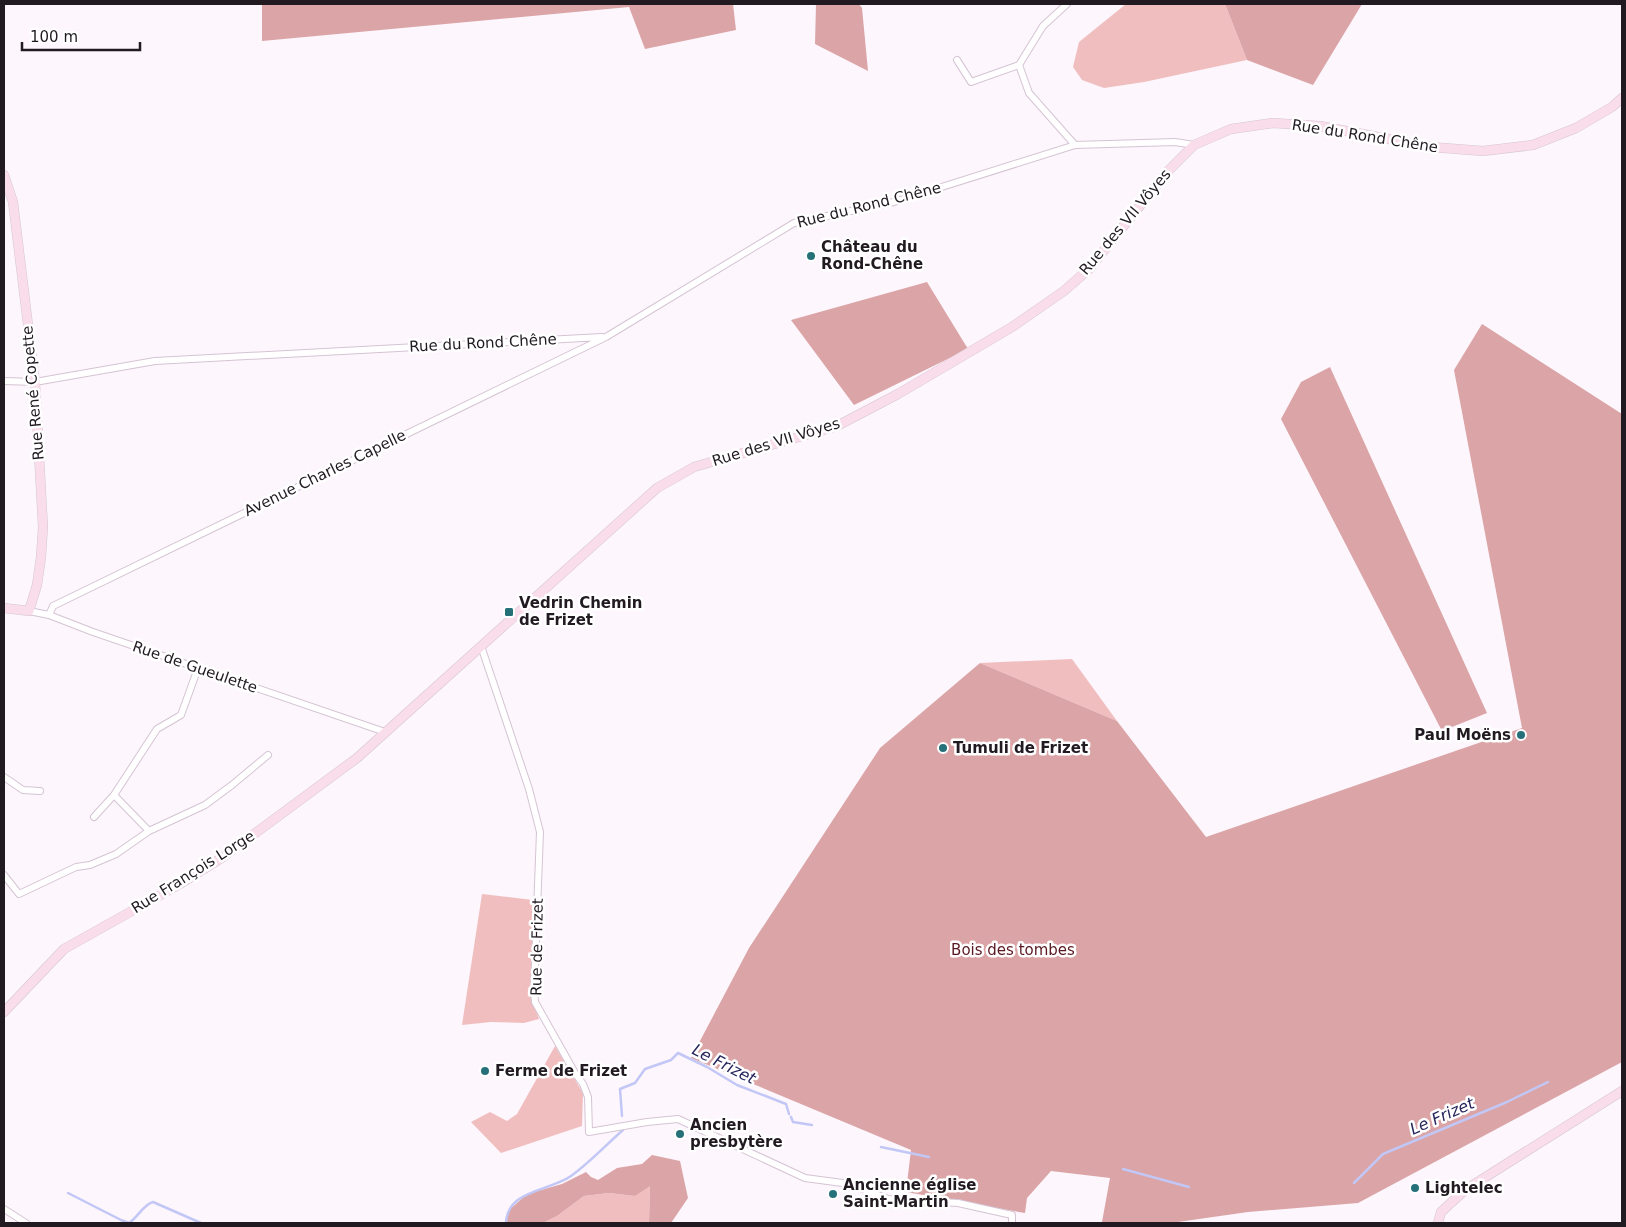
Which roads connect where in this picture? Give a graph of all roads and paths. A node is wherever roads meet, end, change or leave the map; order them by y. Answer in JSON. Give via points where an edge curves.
{"nodes":[{"id":1,"x":1067,"y":4,"type":"edge"},
{"id":2,"x":956,"y":60,"type":"dead end"},
{"id":3,"x":1019,"y":65,"type":"junction"},
{"id":4,"x":1622,"y":98,"type":"edge"},
{"id":5,"x":1075,"y":145,"type":"junction"},
{"id":6,"x":1194,"y":145,"type":"junction"},
{"id":7,"x":4,"y":175,"type":"edge"},
{"id":8,"x":606,"y":337,"type":"junction"},
{"id":9,"x":4,"y":381,"type":"edge"},
{"id":10,"x":35,"y":382,"type":"junction"},
{"id":11,"x":4,"y":608,"type":"edge"},
{"id":12,"x":28,"y":611,"type":"junction"},
{"id":13,"x":49,"y":615,"type":"junction"},
{"id":14,"x":481,"y":646,"type":"junction"},
{"id":15,"x":198,"y":668,"type":"junction"},
{"id":16,"x":385,"y":732,"type":"junction"},
{"id":17,"x":268,"y":755,"type":"dead end"},
{"id":18,"x":4,"y":777,"type":"edge"},
{"id":19,"x":40,"y":791,"type":"dead end"},
{"id":20,"x":114,"y":795,"type":"junction"},
{"id":21,"x":94,"y":817,"type":"dead end"},
{"id":22,"x":149,"y":831,"type":"junction"},
{"id":23,"x":4,"y":875,"type":"edge"},
{"id":24,"x":4,"y":1012,"type":"edge"},
{"id":25,"x":1622,"y":1091,"type":"edge"},
{"id":26,"x":4,"y":1209,"type":"edge"},
{"id":27,"x":26,"y":1223,"type":"edge"},
{"id":28,"x":1012,"y":1223,"type":"edge"},
{"id":29,"x":1438,"y":1223,"type":"edge"}],
"edges":[{"from":1,"to":3,"type":"street","via":[[1043,26]]},
{"from":2,"to":3,"type":"street","via":[[971,82]]},
{"from":3,"to":5,"type":"street","via":[[1029,93]]},
{"from":4,"to":6,"type":"street","name":"Rue du Rond Chêne","via":[[1576,128],[1533,144],[1482,152],[1431,147],[1320,126],[1273,123],[1231,129]]},
{"from":5,"to":6,"type":"street","name":"Rue du Rond Chêne","via":[[1175,142]]},
{"from":5,"to":8,"type":"street","name":"Rue du Rond Chêne","via":[[894,202],[794,223]]},
{"from":6,"to":14,"type":"street","name":"Rue des VII Vôyes","via":[[1168,171],[1089,269],[1064,291],[1012,327],[906,390],[837,426],[694,467],[657,488]]},
{"from":7,"to":10,"type":"street","name":"Rue René Copette","via":[[13,202]]},
{"from":8,"to":10,"type":"street","name":"Rue du Rond Chêne","via":[[155,361]]},
{"from":8,"to":13,"type":"street","name":"Avenue Charles Capelle","via":[[53,606]]},
{"from":9,"to":10,"type":"street","name":"Rue du Rond Chêne"},
{"from":10,"to":12,"type":"street","name":"Rue René Copette","via":[[43,527],[37,585]]},
{"from":11,"to":12,"type":"street","name":"Rue de Gueulette"},
{"from":12,"to":13,"type":"street","name":"Rue de Gueulette"},
{"from":13,"to":15,"type":"street","name":"Rue de Gueulette"},
{"from":14,"to":16,"type":"street","name":"Rue des VII Vôyes"},
{"from":14,"to":28,"type":"street","name":"Rue de Frizet","via":[[529,789],[540,832],[536,1002],[583,1084],[588,1097],[590,1132],[678,1120],[805,1178],[850,1184],[888,1199],[958,1202],[1012,1216]]},
{"from":15,"to":16,"type":"street","name":"Rue de Gueulette"},
{"from":15,"to":20,"type":"street","via":[[181,715],[157,729]]},
{"from":16,"to":24,"type":"street","name":"Rue François Lorge","via":[[343,768],[223,857],[64,949]]},
{"from":17,"to":22,"type":"street","via":[[205,805]]},
{"from":18,"to":19,"type":"street","via":[[23,790]]},
{"from":20,"to":21,"type":"street"},
{"from":20,"to":22,"type":"street"},
{"from":22,"to":23,"type":"street","via":[[116,854],[76,867],[20,894]]},
{"from":25,"to":29,"type":"street","via":[[1464,1190],[1441,1212]]},
{"from":26,"to":27,"type":"street"}]}
